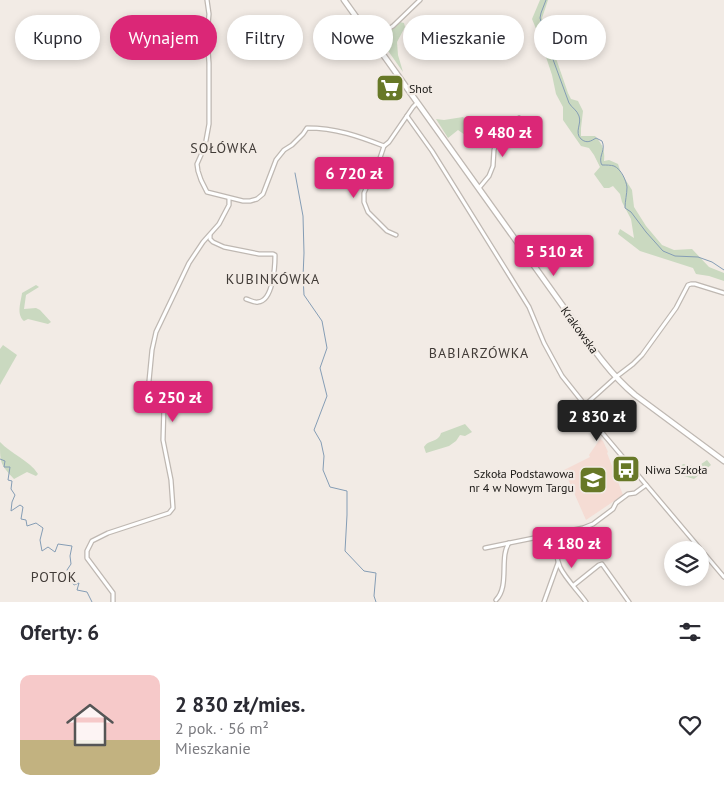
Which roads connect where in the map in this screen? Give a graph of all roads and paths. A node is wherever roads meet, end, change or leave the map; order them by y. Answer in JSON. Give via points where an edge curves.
{"nodes":[{"id":1,"x":207,"y":0,"type":"edge"},
{"id":2,"x":344,"y":0,"type":"edge"},
{"id":3,"x":420,"y":0,"type":"edge"},
{"id":4,"x":355,"y":15,"type":"edge"},
{"id":5,"x":393,"y":26,"type":"edge"},
{"id":6,"x":387,"y":60,"type":"edge"},
{"id":7,"x":418,"y":103,"type":"junction"},
{"id":8,"x":407,"y":116,"type":"junction"},
{"id":9,"x":519,"y":118,"type":"dead end"},
{"id":10,"x":384,"y":146,"type":"junction"},
{"id":11,"x":478,"y":188,"type":"junction"},
{"id":12,"x":229,"y":198,"type":"junction"},
{"id":13,"x":210,"y":235,"type":"junction"},
{"id":14,"x":396,"y":236,"type":"dead end"},
{"id":15,"x":724,"y":293,"type":"edge"},
{"id":16,"x":246,"y":299,"type":"dead end"},
{"id":17,"x":616,"y":377,"type":"junction"},
{"id":18,"x":585,"y":405,"type":"junction"},
{"id":19,"x":724,"y":461,"type":"edge"},
{"id":20,"x":646,"y":486,"type":"junction"},
{"id":21,"x":562,"y":533,"type":"junction"},
{"id":22,"x":509,"y":542,"type":"junction"},
{"id":23,"x":485,"y":548,"type":"dead end"},
{"id":24,"x":559,"y":562,"type":"junction"},
{"id":25,"x":724,"y":577,"type":"edge"},
{"id":26,"x":574,"y":585,"type":"junction"},
{"id":27,"x":496,"y":600,"type":"dead end"},
{"id":28,"x":113,"y":602,"type":"edge"},
{"id":29,"x":544,"y":602,"type":"edge"},
{"id":30,"x":586,"y":602,"type":"edge"},
{"id":31,"x":629,"y":602,"type":"edge"}],
"edges":[{"from":1,"to":12,"type":"street","via":[[209,124],[197,164],[207,192]]},
{"from":2,"to":4,"type":"main road","name":"Krakowska"},
{"from":3,"to":5,"type":"street"},
{"from":6,"to":7,"type":"main road","name":"Krakowska"},
{"from":7,"to":8,"type":"street"},
{"from":7,"to":11,"type":"main road","name":"Krakowska"},
{"from":8,"to":10,"type":"street"},
{"from":8,"to":18,"type":"street","via":[[528,307],[562,376]]},
{"from":9,"to":11,"type":"street","via":[[498,136],[491,171]]},
{"from":10,"to":12,"type":"street","via":[[348,133],[307,128],[276,160],[263,194],[250,201]]},
{"from":10,"to":14,"type":"street","via":[[370,176],[364,202],[368,212]]},
{"from":11,"to":17,"type":"main road","name":"Krakowska"},
{"from":12,"to":13,"type":"street","via":[[226,211]]},
{"from":13,"to":16,"type":"street","via":[[212,242],[224,247],[275,255],[271,289],[266,297],[258,302]]},
{"from":13,"to":28,"type":"street","via":[[189,262],[156,332],[152,350],[149,382],[164,405],[163,440],[171,480],[172,508],[169,513],[92,541],[87,551],[87,558],[113,593]]},
{"from":15,"to":17,"type":"street","via":[[694,284],[688,286],[642,356]]},
{"from":17,"to":18,"type":"street"},
{"from":17,"to":19,"type":"main road","name":"Krakowska","via":[[635,395]]},
{"from":18,"to":20,"type":"street","via":[[597,428]]},
{"from":20,"to":21,"type":"street","via":[[628,494],[594,524]]},
{"from":20,"to":25,"type":"street"},
{"from":21,"to":22,"type":"street"},
{"from":21,"to":24,"type":"street","via":[[557,546]]},
{"from":22,"to":23,"type":"street"},
{"from":22,"to":27,"type":"street","via":[[505,550],[503,582]]},
{"from":24,"to":26,"type":"street"},
{"from":24,"to":29,"type":"street"},
{"from":26,"to":30,"type":"street"},
{"from":26,"to":31,"type":"street","via":[[602,564]]}]}
